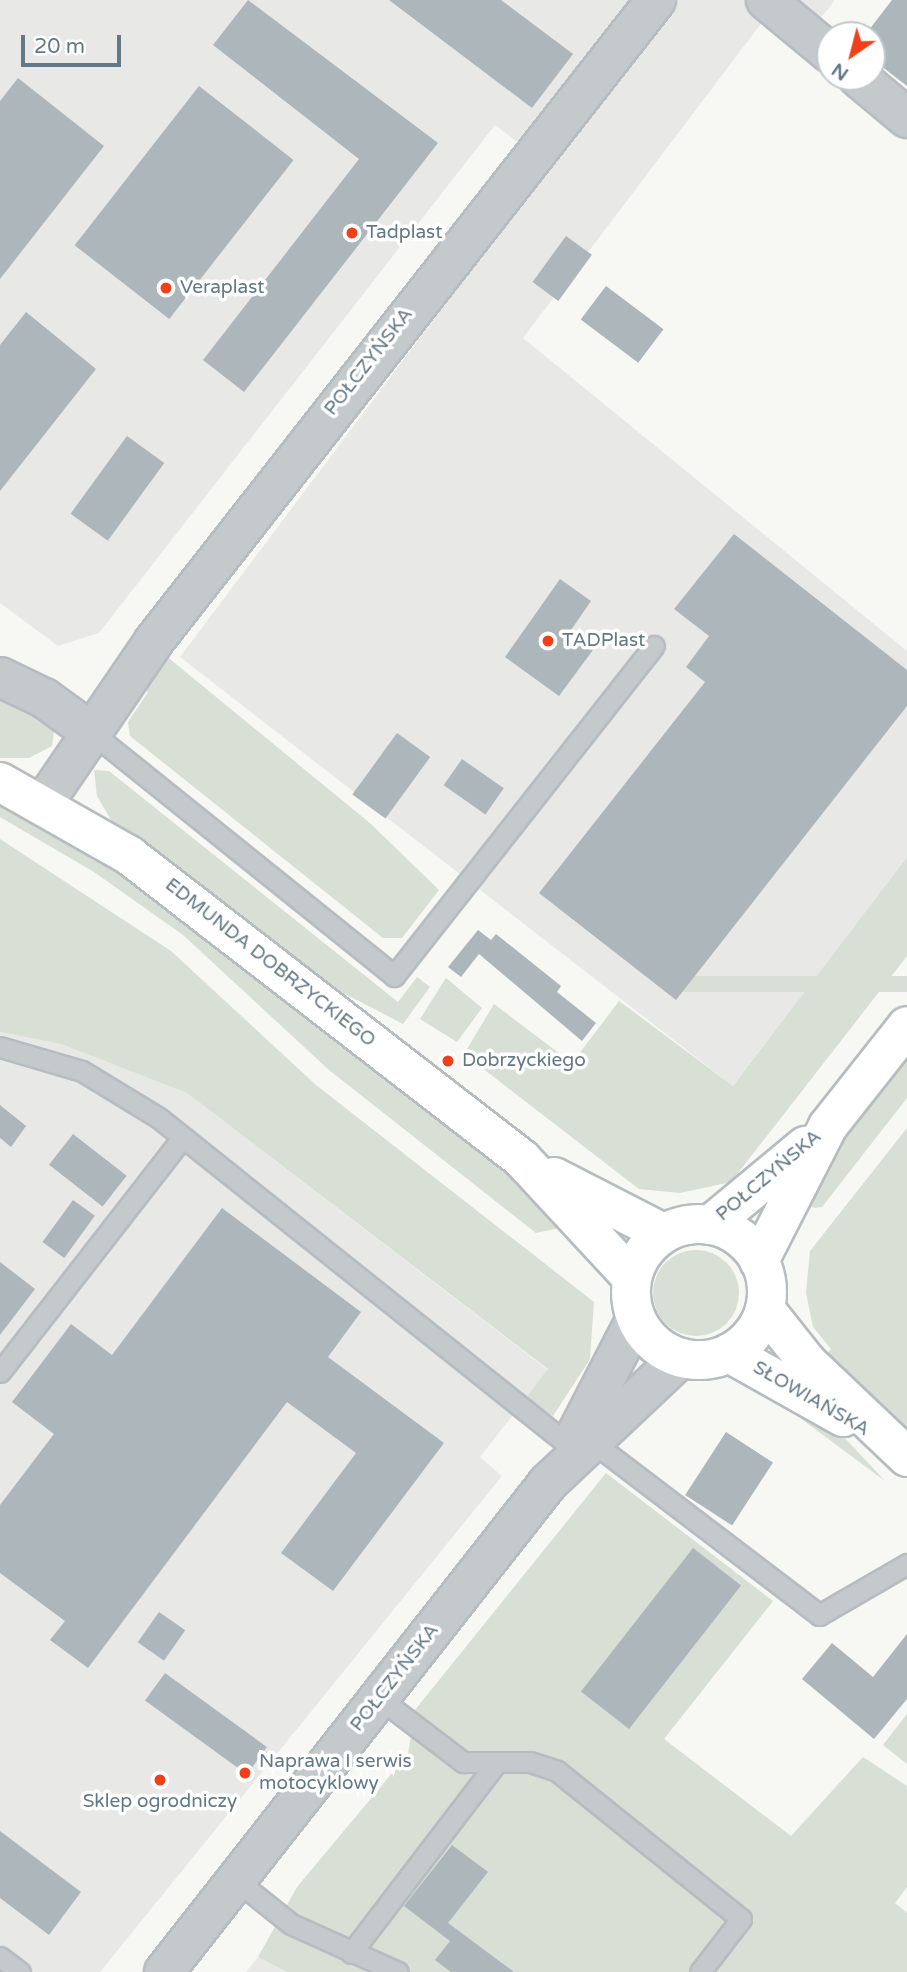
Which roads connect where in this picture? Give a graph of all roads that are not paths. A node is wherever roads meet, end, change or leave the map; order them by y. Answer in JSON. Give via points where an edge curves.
{"nodes":[{"id":1,"x":656,"y":0,"type":"edge"},
{"id":2,"x":766,"y":0,"type":"edge"},
{"id":3,"x":816,"y":41,"type":"edge"},
{"id":4,"x":875,"y":91,"type":"edge"},
{"id":5,"x":907,"y":118,"type":"edge"},
{"id":6,"x":654,"y":646,"type":"dead end"},
{"id":7,"x":0,"y":677,"type":"edge"},
{"id":8,"x":91,"y":732,"type":"junction"},
{"id":9,"x":0,"y":782,"type":"edge"},
{"id":10,"x":43,"y":804,"type":"junction"},
{"id":11,"x":907,"y":1026,"type":"edge"},
{"id":12,"x":0,"y":1047,"type":"edge"},
{"id":13,"x":828,"y":1126,"type":"junction"},
{"id":14,"x":182,"y":1138,"type":"junction"},
{"id":15,"x":527,"y":1163,"type":"junction"},
{"id":16,"x":709,"y":1225,"type":"junction"},
{"id":17,"x":663,"y":1233,"type":"junction"},
{"id":18,"x":759,"y":1261,"type":"junction"},
{"id":19,"x":632,"y":1278,"type":"junction"},
{"id":20,"x":765,"y":1309,"type":"junction"},
{"id":21,"x":636,"y":1320,"type":"junction"},
{"id":22,"x":729,"y":1353,"type":"junction"},
{"id":23,"x":680,"y":1358,"type":"junction"},
{"id":24,"x":0,"y":1373,"type":"edge"},
{"id":25,"x":580,"y":1443,"type":"junction"},
{"id":26,"x":899,"y":1451,"type":"edge"},
{"id":27,"x":907,"y":1564,"type":"edge"},
{"id":28,"x":379,"y":1698,"type":"junction"},
{"id":29,"x":494,"y":1766,"type":"junction"},
{"id":30,"x":236,"y":1880,"type":"junction"},
{"id":31,"x":351,"y":1953,"type":"junction"},
{"id":32,"x":0,"y":1957,"type":"edge"},
{"id":33,"x":20,"y":1972,"type":"edge"},
{"id":34,"x":164,"y":1972,"type":"edge"},
{"id":35,"x":398,"y":1972,"type":"edge"},
{"id":36,"x":701,"y":1972,"type":"edge"}],
"edges":[{"from":1,"to":8,"type":"street","name":"POŁCZYŃSKA","via":[[338,400]]},
{"from":2,"to":3,"type":"street"},
{"from":4,"to":5,"type":"street"},
{"from":6,"to":8,"type":"lane","via":[[394,976]]},
{"from":7,"to":8,"type":"street","via":[[44,698]]},
{"from":8,"to":10,"type":"street","name":"POŁCZYŃSKA"},
{"from":9,"to":10,"type":"main road","name":"EDMUNDA DOBRZYCKIEGO"},
{"from":10,"to":15,"type":"main road","name":"EDMUNDA DOBRZYCKIEGO","via":[[130,856]]},
{"from":11,"to":13,"type":"main road","name":"POŁCZYŃSKA"},
{"from":12,"to":14,"type":"lane","via":[[82,1070]]},
{"from":13,"to":16,"type":"main road","name":"POŁCZYŃSKA"},
{"from":13,"to":18,"type":"main road","name":"POŁCZYŃSKA"},
{"from":14,"to":24,"type":"lane"},
{"from":14,"to":25,"type":"lane"},
{"from":15,"to":17,"type":"main road","name":"EDMUNDA DOBRZYCKIEGO"},
{"from":15,"to":19,"type":"main road","name":"EDMUNDA DOBRZYCKIEGO"},
{"from":16,"to":17,"type":"main road"},
{"from":16,"to":18,"type":"main road","via":[[742,1240]]},
{"from":17,"to":19,"type":"main road","via":[[643,1252]]},
{"from":18,"to":20,"type":"main road"},
{"from":19,"to":21,"type":"main road"},
{"from":20,"to":22,"type":"main road","via":[[754,1332]]},
{"from":20,"to":26,"type":"main road","name":"SŁOWIAŃSKA"},
{"from":21,"to":23,"type":"main road","via":[[654,1343]]},
{"from":21,"to":25,"type":"street","name":"POŁCZYŃSKA"},
{"from":22,"to":23,"type":"main road"},
{"from":22,"to":26,"type":"main road","name":"SŁOWIAŃSKA"},
{"from":23,"to":25,"type":"street","name":"POŁCZYŃSKA"},
{"from":25,"to":27,"type":"lane","via":[[819,1615]]},
{"from":25,"to":28,"type":"street","name":"POŁCZYŃSKA"},
{"from":28,"to":29,"type":"lane","via":[[463,1762]]},
{"from":28,"to":30,"type":"street","name":"POŁCZYŃSKA"},
{"from":29,"to":31,"type":"lane"},
{"from":29,"to":36,"type":"lane","via":[[530,1762],[557,1772],[741,1919]]},
{"from":30,"to":31,"type":"lane","via":[[291,1924]]},
{"from":30,"to":34,"type":"street","name":"POŁCZYŃSKA"},
{"from":31,"to":35,"type":"lane"},
{"from":32,"to":33,"type":"lane"}]}
